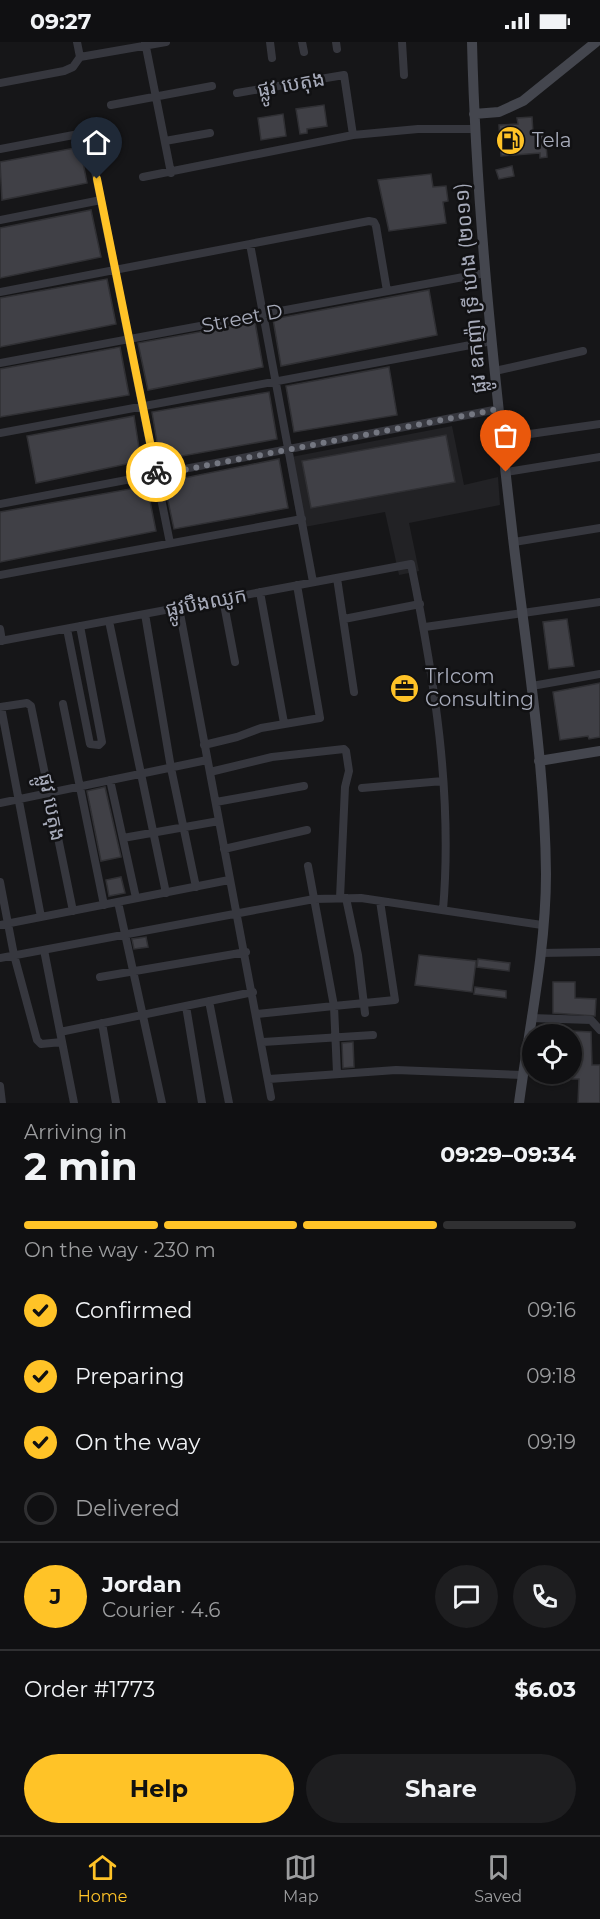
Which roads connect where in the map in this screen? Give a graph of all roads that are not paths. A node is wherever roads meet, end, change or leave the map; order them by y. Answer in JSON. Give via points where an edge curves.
{"nodes":[{"id":1,"x":77,"y":42,"type":"edge"},
{"id":2,"x":166,"y":42,"type":"edge"},
{"id":3,"x":270,"y":42,"type":"edge"},
{"id":4,"x":302,"y":42,"type":"edge"},
{"id":5,"x":402,"y":42,"type":"edge"},
{"id":6,"x":472,"y":42,"type":"edge"},
{"id":7,"x":596,"y":42,"type":"edge"},
{"id":8,"x":146,"y":44,"type":"edge"},
{"id":9,"x":304,"y":52,"type":"dead end"},
{"id":10,"x":80,"y":57,"type":"junction"},
{"id":11,"x":272,"y":58,"type":"dead end"},
{"id":12,"x":404,"y":75,"type":"dead end"},
{"id":13,"x":0,"y":83,"type":"edge"},
{"id":14,"x":212,"y":86,"type":"dead end"},
{"id":15,"x":237,"y":93,"type":"dead end"},
{"id":16,"x":156,"y":96,"type":"junction"},
{"id":17,"x":111,"y":105,"type":"dead end"},
{"id":18,"x":474,"y":114,"type":"junction"},
{"id":19,"x":475,"y":129,"type":"junction"},
{"id":20,"x":210,"y":133,"type":"dead end"},
{"id":21,"x":353,"y":135,"type":"junction"},
{"id":22,"x":165,"y":141,"type":"junction"},
{"id":23,"x":0,"y":149,"type":"edge"},
{"id":24,"x":171,"y":173,"type":"junction"},
{"id":25,"x":144,"y":177,"type":"dead end"},
{"id":26,"x":101,"y":200,"type":"junction"},
{"id":27,"x":0,"y":220,"type":"edge"},
{"id":28,"x":250,"y":244,"type":"junction"},
{"id":29,"x":115,"y":270,"type":"junction"},
{"id":30,"x":485,"y":273,"type":"junction"},
{"id":31,"x":387,"y":291,"type":"junction"},
{"id":32,"x":0,"y":292,"type":"edge"},
{"id":33,"x":263,"y":314,"type":"junction"},
{"id":34,"x":129,"y":339,"type":"junction"},
{"id":35,"x":492,"y":341,"type":"junction"},
{"id":36,"x":583,"y":351,"type":"dead end"},
{"id":37,"x":0,"y":363,"type":"edge"},
{"id":38,"x":495,"y":371,"type":"junction"},
{"id":39,"x":276,"y":381,"type":"junction"},
{"id":40,"x":143,"y":406,"type":"junction"},
{"id":41,"x":499,"y":409,"type":"junction"},
{"id":42,"x":600,"y":424,"type":"edge"},
{"id":43,"x":0,"y":432,"type":"edge"},
{"id":44,"x":502,"y":438,"type":"junction"},
{"id":45,"x":289,"y":450,"type":"junction"},
{"id":46,"x":600,"y":457,"type":"edge"},
{"id":47,"x":506,"y":472,"type":"junction"},
{"id":48,"x":157,"y":475,"type":"junction"},
{"id":49,"x":0,"y":504,"type":"edge"},
{"id":50,"x":302,"y":519,"type":"junction"},
{"id":51,"x":600,"y":528,"type":"edge"},
{"id":52,"x":514,"y":542,"type":"junction"},
{"id":53,"x":170,"y":543,"type":"junction"},
{"id":54,"x":0,"y":575,"type":"edge"},
{"id":55,"x":337,"y":578,"type":"junction"},
{"id":56,"x":313,"y":582,"type":"junction"},
{"id":57,"x":297,"y":585,"type":"junction"},
{"id":58,"x":260,"y":592,"type":"junction"},
{"id":59,"x":223,"y":599,"type":"junction"},
{"id":60,"x":600,"y":602,"type":"edge"},
{"id":61,"x":420,"y":604,"type":"junction"},
{"id":62,"x":179,"y":608,"type":"junction"},
{"id":63,"x":146,"y":614,"type":"junction"},
{"id":64,"x":524,"y":614,"type":"junction"},
{"id":65,"x":344,"y":619,"type":"junction"},
{"id":66,"x":109,"y":621,"type":"junction"},
{"id":67,"x":80,"y":626,"type":"junction"},
{"id":68,"x":425,"y":627,"type":"junction"},
{"id":69,"x":0,"y":629,"type":"edge"},
{"id":70,"x":67,"y":629,"type":"junction"},
{"id":71,"x":1,"y":641,"type":"edge"},
{"id":72,"x":235,"y":662,"type":"dead end"},
{"id":73,"x":600,"y":674,"type":"edge"},
{"id":74,"x":532,"y":686,"type":"junction"},
{"id":75,"x":354,"y":692,"type":"dead end"},
{"id":76,"x":63,"y":704,"type":"dead end"},
{"id":77,"x":1,"y":707,"type":"edge"},
{"id":78,"x":284,"y":723,"type":"junction"},
{"id":79,"x":204,"y":745,"type":"junction"},
{"id":80,"x":600,"y":751,"type":"edge"},
{"id":81,"x":207,"y":760,"type":"junction"},
{"id":82,"x":539,"y":761,"type":"junction"},
{"id":83,"x":171,"y":768,"type":"junction"},
{"id":84,"x":210,"y":772,"type":"junction"},
{"id":85,"x":140,"y":774,"type":"junction"},
{"id":86,"x":110,"y":780,"type":"junction"},
{"id":87,"x":443,"y":781,"type":"junction"},
{"id":88,"x":81,"y":786,"type":"junction"},
{"id":89,"x":303,"y":786,"type":"dead end"},
{"id":90,"x":362,"y":788,"type":"dead end"},
{"id":91,"x":49,"y":793,"type":"junction"},
{"id":92,"x":18,"y":799,"type":"junction"},
{"id":93,"x":216,"y":802,"type":"junction"},
{"id":94,"x":0,"y":803,"type":"edge"},
{"id":95,"x":219,"y":821,"type":"junction"},
{"id":96,"x":184,"y":827,"type":"junction"},
{"id":97,"x":307,"y":831,"type":"dead end"},
{"id":98,"x":153,"y":833,"type":"junction"},
{"id":99,"x":123,"y":838,"type":"junction"},
{"id":100,"x":224,"y":849,"type":"junction"},
{"id":101,"x":308,"y":866,"type":"dead end"},
{"id":102,"x":230,"y":880,"type":"junction"},
{"id":103,"x":0,"y":882,"type":"edge"},
{"id":104,"x":196,"y":887,"type":"junction"},
{"id":105,"x":166,"y":893,"type":"junction"},
{"id":106,"x":136,"y":898,"type":"junction"},
{"id":107,"x":343,"y":898,"type":"junction"},
{"id":108,"x":314,"y":899,"type":"junction"},
{"id":109,"x":380,"y":901,"type":"junction"},
{"id":110,"x":118,"y":902,"type":"junction"},
{"id":111,"x":104,"y":905,"type":"junction"},
{"id":112,"x":443,"y":910,"type":"junction"},
{"id":113,"x":73,"y":911,"type":"junction"},
{"id":114,"x":237,"y":913,"type":"junction"},
{"id":115,"x":41,"y":917,"type":"junction"},
{"id":116,"x":4,"y":925,"type":"edge"},
{"id":117,"x":542,"y":926,"type":"junction"},
{"id":118,"x":127,"y":934,"type":"junction"},
{"id":119,"x":44,"y":950,"type":"junction"},
{"id":120,"x":246,"y":952,"type":"junction"},
{"id":121,"x":600,"y":952,"type":"edge"},
{"id":122,"x":540,"y":953,"type":"junction"},
{"id":123,"x":14,"y":955,"type":"junction"},
{"id":124,"x":0,"y":958,"type":"edge"},
{"id":125,"x":135,"y":970,"type":"junction"},
{"id":126,"x":100,"y":977,"type":"dead end"},
{"id":127,"x":253,"y":992,"type":"junction"},
{"id":128,"x":209,"y":1001,"type":"junction"},
{"id":129,"x":186,"y":1006,"type":"junction"},
{"id":130,"x":334,"y":1006,"type":"junction"},
{"id":131,"x":364,"y":1009,"type":"junction"},
{"id":132,"x":257,"y":1014,"type":"junction"},
{"id":133,"x":143,"y":1015,"type":"junction"},
{"id":134,"x":531,"y":1018,"type":"junction"},
{"id":135,"x":102,"y":1023,"type":"junction"},
{"id":136,"x":530,"y":1024,"type":"edge"},
{"id":137,"x":600,"y":1030,"type":"edge"},
{"id":138,"x":60,"y":1032,"type":"junction"},
{"id":139,"x":373,"y":1035,"type":"dead end"},
{"id":140,"x":336,"y":1038,"type":"junction"},
{"id":141,"x":62,"y":1042,"type":"junction"},
{"id":142,"x":262,"y":1042,"type":"junction"},
{"id":143,"x":337,"y":1073,"type":"junction"},
{"id":144,"x":522,"y":1075,"type":"edge"},
{"id":145,"x":269,"y":1079,"type":"junction"},
{"id":146,"x":522,"y":1082,"type":"edge"},
{"id":147,"x":0,"y":1086,"type":"edge"},
{"id":148,"x":271,"y":1097,"type":"dead end"},
{"id":149,"x":2,"y":1103,"type":"edge"},
{"id":150,"x":74,"y":1103,"type":"edge"},
{"id":151,"x":116,"y":1103,"type":"edge"},
{"id":152,"x":162,"y":1103,"type":"edge"},
{"id":153,"x":202,"y":1103,"type":"edge"},
{"id":154,"x":229,"y":1103,"type":"edge"},
{"id":155,"x":519,"y":1103,"type":"edge"}],
"edges":[{"from":1,"to":10,"type":"street"},
{"from":2,"to":8,"type":"street"},
{"from":3,"to":11,"type":"street"},
{"from":4,"to":9,"type":"street"},
{"from":5,"to":12,"type":"street"},
{"from":6,"to":18,"type":"main road","name":"ផ្លូវ ឧកញ៉ា ទ្រី ហេង (២០១១)"},
{"from":7,"to":18,"type":"main road","via":[[523,101],[499,112]]},
{"from":8,"to":10,"type":"street"},
{"from":8,"to":16,"type":"street"},
{"from":10,"to":13,"type":"street","via":[[73,68],[64,71]]},
{"from":14,"to":16,"type":"street"},
{"from":15,"to":21,"type":"street","name":"ផ្លូវ បេតុង","via":[[344,75]]},
{"from":16,"to":17,"type":"street"},
{"from":16,"to":22,"type":"street"},
{"from":18,"to":19,"type":"main road","name":"ផ្លូវ ឧកញ៉ា ទ្រី ហេង (២០១១)"},
{"from":19,"to":21,"type":"street"},
{"from":19,"to":30,"type":"main road","name":"ផ្លូវ ឧកញ៉ា ទ្រី ហេង (២០១១)"},
{"from":20,"to":22,"type":"street"},
{"from":21,"to":24,"type":"street"},
{"from":22,"to":24,"type":"street"},
{"from":23,"to":26,"type":"street","via":[[87,134]]},
{"from":24,"to":25,"type":"street"},
{"from":26,"to":27,"type":"street"},
{"from":26,"to":29,"type":"street"},
{"from":28,"to":29,"type":"street"},
{"from":28,"to":31,"type":"street","via":[[374,222]]},
{"from":28,"to":33,"type":"street"},
{"from":29,"to":32,"type":"street"},
{"from":29,"to":34,"type":"street"},
{"from":30,"to":31,"type":"street","name":"Street D"},
{"from":30,"to":35,"type":"main road","name":"ផ្លូវ ឧកញ៉ា ទ្រី ហេង (២០១១)"},
{"from":31,"to":33,"type":"street","name":"Street D"},
{"from":33,"to":34,"type":"street","name":"Street D"},
{"from":33,"to":39,"type":"street"},
{"from":34,"to":37,"type":"street","name":"Street D"},
{"from":34,"to":40,"type":"street"},
{"from":35,"to":38,"type":"main road","name":"ផ្លូវ ឧកញ៉ា ទ្រី ហេង (២០១១)"},
{"from":35,"to":39,"type":"street"},
{"from":36,"to":38,"type":"street"},
{"from":38,"to":41,"type":"main road","name":"ផ្លូវ ឧកញ៉ា ទ្រី ហេង (២០១១)"},
{"from":39,"to":40,"type":"street"},
{"from":39,"to":45,"type":"street"},
{"from":40,"to":43,"type":"street"},
{"from":40,"to":48,"type":"street"},
{"from":41,"to":44,"type":"main road","name":"ផ្លូវ ឧកញ៉ា ទ្រី ហេង (២០១១)"},
{"from":41,"to":45,"type":"street"},
{"from":42,"to":44,"type":"street"},
{"from":44,"to":47,"type":"main road","name":"ផ្លូវ ឧកញ៉ា ទ្រី ហេង (២០១១)"},
{"from":45,"to":48,"type":"street"},
{"from":45,"to":50,"type":"street"},
{"from":46,"to":47,"type":"street"},
{"from":47,"to":52,"type":"main road","name":"ផ្លូវ ឧកញ៉ា ទ្រី ហេង (២០១១)"},
{"from":48,"to":49,"type":"street"},
{"from":48,"to":53,"type":"street"},
{"from":50,"to":53,"type":"street"},
{"from":50,"to":56,"type":"street"},
{"from":51,"to":52,"type":"street"},
{"from":52,"to":64,"type":"main road","name":"ផ្លូវ ឧកញ៉ា ទ្រី ហេង (២០១១)"},
{"from":53,"to":54,"type":"street"},
{"from":55,"to":56,"type":"street","name":"ផ្លូវបឹងឈូក"},
{"from":55,"to":61,"type":"street","name":"ផ្លូវបឹងឈូក","via":[[411,564]]},
{"from":55,"to":65,"type":"street"},
{"from":56,"to":57,"type":"street","name":"ផ្លូវបឹងឈូក"},
{"from":57,"to":58,"type":"street","name":"ផ្លូវបឹងឈូក"},
{"from":57,"to":78,"type":"street","via":[[321,713],[317,720]]},
{"from":58,"to":59,"type":"street","name":"ផ្លូវបឹងឈូក"},
{"from":58,"to":78,"type":"street"},
{"from":59,"to":62,"type":"street","name":"ផ្លូវបឹងឈូក"},
{"from":59,"to":72,"type":"street"},
{"from":60,"to":64,"type":"street"},
{"from":61,"to":65,"type":"street"},
{"from":61,"to":68,"type":"street"},
{"from":62,"to":63,"type":"street","name":"ផ្លូវបឹងឈូក"},
{"from":62,"to":79,"type":"street"},
{"from":63,"to":66,"type":"street","name":"ផ្លូវបឹងឈូក"},
{"from":63,"to":83,"type":"street"},
{"from":64,"to":68,"type":"street"},
{"from":64,"to":74,"type":"main road","name":"ផ្លូវ ឧកញ៉ា ទ្រី ហេង (២០១១)"},
{"from":65,"to":75,"type":"street"},
{"from":66,"to":67,"type":"street","name":"ផ្លូវបឹងឈូក"},
{"from":66,"to":85,"type":"street"},
{"from":67,"to":70,"type":"street","name":"ផ្លូវបឹងឈូក"},
{"from":67,"to":70,"type":"street","via":[[102,742],[99,745],[90,744]]},
{"from":68,"to":87,"type":"street"},
{"from":69,"to":71,"type":"street"},
{"from":70,"to":71,"type":"street","name":"ផ្លូវបឹងឈូក"},
{"from":73,"to":74,"type":"street"},
{"from":74,"to":82,"type":"main road","name":"ផ្លូវ ឧកញ៉ា ទ្រី ហេង (២០១១)"},
{"from":76,"to":88,"type":"street"},
{"from":77,"to":91,"type":"street","name":"ផ្លូវ បេតុង","via":[[30,704]]},
{"from":77,"to":92,"type":"street"},
{"from":78,"to":79,"type":"street"},
{"from":79,"to":81,"type":"street"},
{"from":80,"to":82,"type":"main road"},
{"from":81,"to":83,"type":"street"},
{"from":81,"to":84,"type":"street"},
{"from":82,"to":117,"type":"main road","name":"ផ្លូវ ឧកញ៉ា ទ្រី ហេង (២០១១)","via":[[546,875]]},
{"from":83,"to":85,"type":"street"},
{"from":83,"to":96,"type":"street"},
{"from":84,"to":93,"type":"street"},
{"from":84,"to":107,"type":"street","via":[[288,755],[344,749],[349,771],[345,787]]},
{"from":85,"to":86,"type":"street"},
{"from":85,"to":98,"type":"street"},
{"from":86,"to":88,"type":"street"},
{"from":86,"to":99,"type":"street"},
{"from":87,"to":90,"type":"street"},
{"from":87,"to":112,"type":"street"},
{"from":88,"to":91,"type":"street"},
{"from":88,"to":111,"type":"street"},
{"from":89,"to":93,"type":"street"},
{"from":91,"to":92,"type":"street"},
{"from":91,"to":113,"type":"street","name":"ផ្លូវ បេតុង"},
{"from":92,"to":94,"type":"street"},
{"from":92,"to":115,"type":"street"},
{"from":93,"to":95,"type":"street"},
{"from":95,"to":96,"type":"street"},
{"from":95,"to":100,"type":"street"},
{"from":96,"to":98,"type":"street"},
{"from":96,"to":104,"type":"street"},
{"from":97,"to":100,"type":"street"},
{"from":98,"to":99,"type":"street"},
{"from":98,"to":105,"type":"street"},
{"from":99,"to":106,"type":"street"},
{"from":100,"to":102,"type":"street"},
{"from":101,"to":108,"type":"street"},
{"from":102,"to":104,"type":"street"},
{"from":102,"to":114,"type":"street"},
{"from":103,"to":116,"type":"street"},
{"from":104,"to":105,"type":"street"},
{"from":105,"to":106,"type":"street"},
{"from":106,"to":110,"type":"street"},
{"from":107,"to":108,"type":"street"},
{"from":107,"to":109,"type":"street"},
{"from":107,"to":131,"type":"street","via":[[358,955]]},
{"from":108,"to":114,"type":"street"},
{"from":108,"to":130,"type":"street"},
{"from":109,"to":112,"type":"street"},
{"from":109,"to":131,"type":"street","via":[[395,1000]]},
{"from":110,"to":111,"type":"street"},
{"from":110,"to":118,"type":"street"},
{"from":111,"to":113,"type":"street"},
{"from":112,"to":117,"type":"street"},
{"from":113,"to":115,"type":"street"},
{"from":114,"to":118,"type":"street"},
{"from":114,"to":120,"type":"street"},
{"from":115,"to":116,"type":"street"},
{"from":116,"to":123,"type":"street"},
{"from":117,"to":122,"type":"main road","name":"ផ្លូវ ឧកញ៉ា ទ្រី ហេង (២០១១)"},
{"from":118,"to":119,"type":"street"},
{"from":118,"to":125,"type":"street"},
{"from":119,"to":123,"type":"street"},
{"from":119,"to":138,"type":"street"},
{"from":120,"to":125,"type":"street"},
{"from":120,"to":127,"type":"street"},
{"from":121,"to":122,"type":"street"},
{"from":122,"to":134,"type":"main road","name":"ផ្លូវ ឧកញ៉ា ទ្រី ហេង (២០១១)"},
{"from":123,"to":124,"type":"street"},
{"from":123,"to":141,"type":"street","via":[[37,1040],[41,1044]]},
{"from":125,"to":126,"type":"street"},
{"from":125,"to":133,"type":"street"},
{"from":127,"to":128,"type":"street"},
{"from":127,"to":132,"type":"street"},
{"from":128,"to":129,"type":"street"},
{"from":128,"to":154,"type":"street"},
{"from":129,"to":133,"type":"street"},
{"from":129,"to":153,"type":"street"},
{"from":130,"to":131,"type":"street"},
{"from":130,"to":132,"type":"street"},
{"from":130,"to":140,"type":"street"},
{"from":132,"to":142,"type":"street"},
{"from":133,"to":135,"type":"street"},
{"from":133,"to":152,"type":"street"},
{"from":134,"to":136,"type":"main road","name":"ផ្លូវ ឧកញ៉ា ទ្រី ហេង (២០១១)"},
{"from":134,"to":137,"type":"street","via":[[591,1020]]},
{"from":135,"to":138,"type":"street"},
{"from":135,"to":151,"type":"street"},
{"from":138,"to":141,"type":"street"},
{"from":139,"to":140,"type":"street"},
{"from":140,"to":142,"type":"street"},
{"from":140,"to":143,"type":"street"},
{"from":141,"to":150,"type":"street"},
{"from":142,"to":145,"type":"street"},
{"from":143,"to":144,"type":"street","via":[[396,1070]]},
{"from":143,"to":145,"type":"street"},
{"from":145,"to":148,"type":"street"},
{"from":146,"to":155,"type":"main road","name":"ផ្លូវ ឧកញ៉ា ទ្រី ហេង (២០១១)"},
{"from":147,"to":149,"type":"street"}]}
